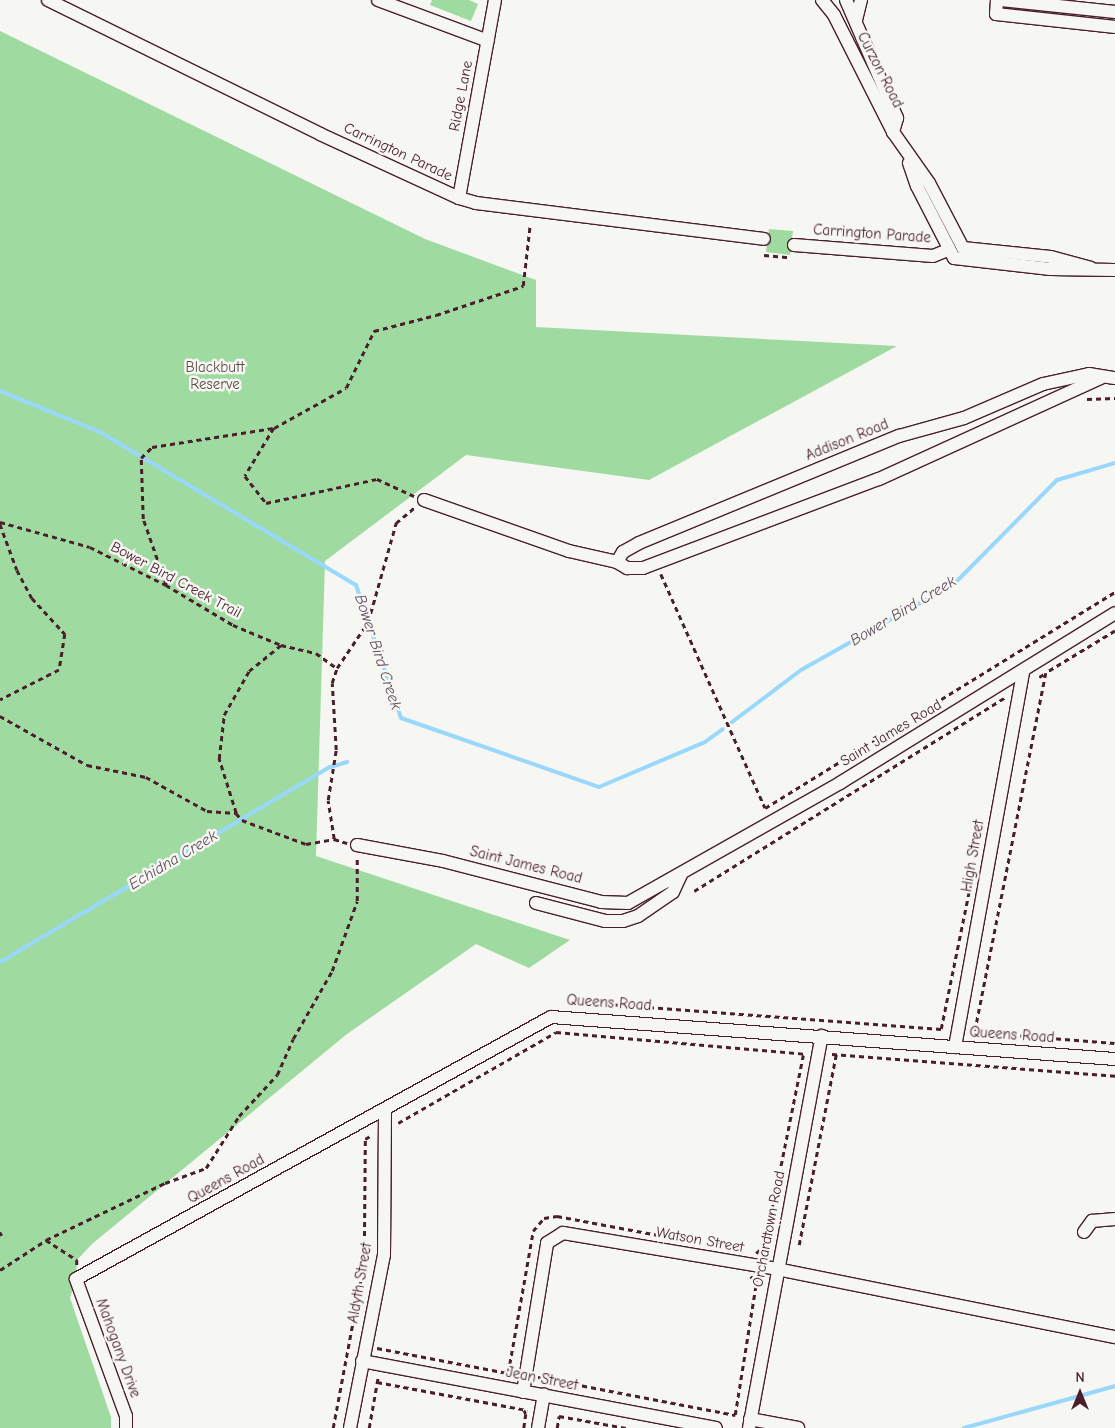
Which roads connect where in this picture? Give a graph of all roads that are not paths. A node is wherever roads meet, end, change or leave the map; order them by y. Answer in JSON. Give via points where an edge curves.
{"nodes":[{"id":1,"x":48,"y":0,"type":"edge"},
{"id":2,"x":378,"y":0,"type":"edge"},
{"id":3,"x":495,"y":0,"type":"edge"},
{"id":4,"x":822,"y":0,"type":"edge"},
{"id":5,"x":846,"y":0,"type":"edge"},
{"id":6,"x":861,"y":0,"type":"edge"},
{"id":7,"x":999,"y":0,"type":"edge"},
{"id":8,"x":1115,"y":12,"type":"edge"},
{"id":9,"x":856,"y":20,"type":"junction"},
{"id":10,"x":1115,"y":26,"type":"edge"},
{"id":11,"x":488,"y":41,"type":"junction"},
{"id":12,"x":893,"y":132,"type":"junction"},
{"id":13,"x":907,"y":155,"type":"junction"},
{"id":14,"x":459,"y":198,"type":"junction"},
{"id":15,"x":764,"y":239,"type":"dead end"},
{"id":16,"x":794,"y":245,"type":"dead end"},
{"id":17,"x":963,"y":248,"type":"joint"},
{"id":18,"x":948,"y":250,"type":"junction"},
{"id":19,"x":1091,"y":268,"type":"junction"},
{"id":20,"x":1115,"y":270,"type":"edge"},
{"id":21,"x":1101,"y":378,"type":"junction"},
{"id":22,"x":1115,"y":378,"type":"edge"},
{"id":23,"x":424,"y":500,"type":"road end"},
{"id":24,"x":617,"y":562,"type":"junction"},
{"id":25,"x":1115,"y":613,"type":"edge"},
{"id":26,"x":1023,"y":671,"type":"junction"},
{"id":27,"x":358,"y":845,"type":"road end"},
{"id":28,"x":681,"y":874,"type":"junction"},
{"id":29,"x":536,"y":903,"type":"dead end"},
{"id":30,"x":822,"y":1036,"type":"junction"},
{"id":31,"x":955,"y":1047,"type":"junction"},
{"id":32,"x":1115,"y":1059,"type":"edge"},
{"id":33,"x":385,"y":1112,"type":"junction"},
{"id":34,"x":1115,"y":1219,"type":"edge"},
{"id":35,"x":1084,"y":1232,"type":"dead end"},
{"id":36,"x":777,"y":1269,"type":"junction"},
{"id":37,"x":76,"y":1280,"type":"joint"},
{"id":38,"x":1115,"y":1337,"type":"edge"},
{"id":39,"x":362,"y":1361,"type":"junction"},
{"id":40,"x":523,"y":1392,"type":"junction"},
{"id":41,"x":544,"y":1396,"type":"junction"},
{"id":42,"x":749,"y":1424,"type":"edge"},
{"id":43,"x":126,"y":1428,"type":"edge"},
{"id":44,"x":350,"y":1428,"type":"edge"},
{"id":45,"x":538,"y":1428,"type":"edge"},
{"id":46,"x":716,"y":1428,"type":"edge"},
{"id":47,"x":798,"y":1428,"type":"edge"}],
"edges":[{"from":1,"to":14,"type":"street","name":"Carrington Parade","via":[[320,134]]},
{"from":2,"to":11,"type":"street"},
{"from":3,"to":11,"type":"street","name":"Ridge Lane"},
{"from":4,"to":12,"type":"street","name":"Curzon Road","via":[[834,15]]},
{"from":5,"to":9,"type":"street"},
{"from":6,"to":9,"type":"street"},
{"from":7,"to":8,"type":"street"},
{"from":7,"to":10,"type":"street","via":[[996,14]]},
{"from":9,"to":12,"type":"street","via":[[897,118]]},
{"from":11,"to":14,"type":"street","name":"Ridge Lane"},
{"from":12,"to":13,"type":"street","name":"Curzon Road"},
{"from":13,"to":17,"type":"street","name":"Curzon Road","via":[[929,182]]},
{"from":13,"to":18,"type":"street","name":"Curzon Road","via":[[917,186]]},
{"from":14,"to":15,"type":"street","name":"Carrington Parade","via":[[476,204]]},
{"from":16,"to":18,"type":"street","name":"Carrington Parade","via":[[933,256]]},
{"from":17,"to":19,"type":"street","name":"Carrington Parade","via":[[1051,257]]},
{"from":18,"to":19,"type":"street","name":"Carrington Parade","via":[[954,258],[1050,269]]},
{"from":19,"to":20,"type":"street","name":"Carrington Parade"},
{"from":21,"to":22,"type":"street","name":"Addison Road"},
{"from":21,"to":24,"type":"street","name":"Addison Road","via":[[879,479],[656,564],[627,568]]},
{"from":21,"to":24,"type":"street","name":"Addison Road","via":[[1089,374],[1043,384],[964,418],[899,436],[639,543],[623,552]]},
{"from":23,"to":24,"type":"street","name":"Addison Road","via":[[569,551]]},
{"from":25,"to":26,"type":"street","name":"Saint James Road"},
{"from":26,"to":28,"type":"street","name":"Saint James Road"},
{"from":26,"to":31,"type":"street","name":"High Street"},
{"from":27,"to":28,"type":"street","name":"Saint James Road","via":[[443,861],[616,904],[628,903]]},
{"from":28,"to":29,"type":"street","name":"Saint James Road","via":[[672,892],[638,916],[623,921],[605,921]]},
{"from":30,"to":31,"type":"street","name":"Queens Road"},
{"from":30,"to":33,"type":"street","name":"Queens Road","via":[[551,1017]]},
{"from":30,"to":36,"type":"street","name":"Orchardtown Road"},
{"from":31,"to":32,"type":"street","name":"Queens Road"},
{"from":33,"to":37,"type":"street","name":"Queens Road"},
{"from":33,"to":39,"type":"street","name":"Aldyth Street","via":[[384,1255]]},
{"from":34,"to":35,"type":"street","via":[[1092,1221]]},
{"from":36,"to":38,"type":"street","name":"Watson Street"},
{"from":36,"to":40,"type":"street","name":"Watson Street","via":[[563,1233],[547,1243]]},
{"from":36,"to":42,"type":"street","name":"Orchardtown Road"},
{"from":37,"to":43,"type":"street","name":"Mahogany Drive","via":[[126,1416]]},
{"from":39,"to":40,"type":"street","name":"Jean Street"},
{"from":39,"to":44,"type":"street","name":"Aldyth Street"},
{"from":40,"to":41,"type":"street","name":"Jean Street"},
{"from":41,"to":45,"type":"street"},
{"from":41,"to":46,"type":"street","name":"Jean Street"},
{"from":42,"to":47,"type":"street"}]}
